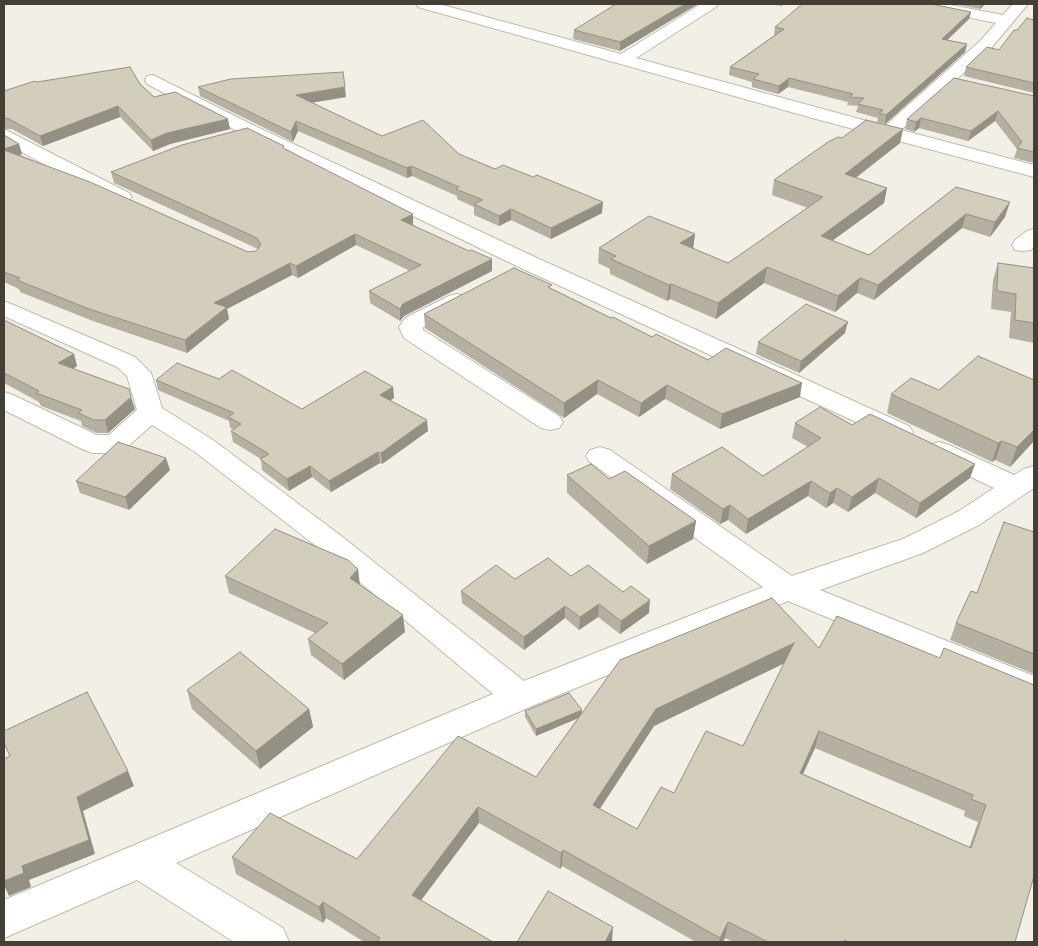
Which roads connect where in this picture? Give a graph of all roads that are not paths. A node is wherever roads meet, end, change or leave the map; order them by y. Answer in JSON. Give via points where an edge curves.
{"nodes":[{"id":1,"x":423,"y":4,"type":"edge"},
{"id":2,"x":711,"y":4,"type":"edge"},
{"id":3,"x":922,"y":4,"type":"edge"},
{"id":4,"x":1021,"y":4,"type":"edge"},
{"id":5,"x":1007,"y":20,"type":"junction"},
{"id":6,"x":624,"y":59,"type":"junction"},
{"id":7,"x":153,"y":80,"type":"dead end"},
{"id":8,"x":948,"y":80,"type":"junction"},
{"id":9,"x":967,"y":84,"type":"edge"},
{"id":10,"x":251,"y":131,"type":"junction"},
{"id":11,"x":889,"y":132,"type":"junction"},
{"id":12,"x":4,"y":135,"type":"edge"},
{"id":13,"x":227,"y":137,"type":"edge"},
{"id":14,"x":1034,"y":171,"type":"edge"},
{"id":15,"x":117,"y":173,"type":"edge"},
{"id":16,"x":92,"y":183,"type":"junction"},
{"id":17,"x":136,"y":203,"type":"edge"},
{"id":18,"x":529,"y":263,"type":"junction"},
{"id":19,"x":504,"y":276,"type":"edge"},
{"id":20,"x":480,"y":289,"type":"edge"},
{"id":21,"x":4,"y":308,"type":"edge"},
{"id":22,"x":4,"y":400,"type":"edge"},
{"id":23,"x":150,"y":412,"type":"junction"},
{"id":24,"x":550,"y":422,"type":"dead end"},
{"id":25,"x":600,"y":456,"type":"dead end"},
{"id":26,"x":1025,"y":481,"type":"edge"},
{"id":27,"x":788,"y":589,"type":"junction"},
{"id":28,"x":1034,"y":690,"type":"edge"},
{"id":29,"x":520,"y":698,"type":"junction"},
{"id":30,"x":139,"y":862,"type":"junction"},
{"id":31,"x":4,"y":919,"type":"edge"},
{"id":32,"x":270,"y":942,"type":"edge"}],
"edges":[{"from":1,"to":6,"type":"street"},
{"from":2,"to":6,"type":"street"},
{"from":3,"to":5,"type":"street"},
{"from":4,"to":5,"type":"street"},
{"from":5,"to":8,"type":"street"},
{"from":6,"to":11,"type":"street"},
{"from":7,"to":10,"type":"street"},
{"from":8,"to":9,"type":"street"},
{"from":8,"to":11,"type":"street"},
{"from":10,"to":13,"type":"street"},
{"from":10,"to":18,"type":"street"},
{"from":11,"to":14,"type":"street"},
{"from":12,"to":16,"type":"street"},
{"from":15,"to":16,"type":"street"},
{"from":16,"to":17,"type":"street"},
{"from":18,"to":19,"type":"street"},
{"from":18,"to":26,"type":"street","via":[[846,407]]},
{"from":20,"to":24,"type":"street","via":[[413,323],[412,332]]},
{"from":21,"to":23,"type":"street","via":[[126,362],[139,373]]},
{"from":22,"to":23,"type":"street","via":[[93,444],[118,441]]},
{"from":23,"to":29,"type":"street","via":[[204,446],[323,536]]},
{"from":25,"to":27,"type":"street"},
{"from":26,"to":27,"type":"street","via":[[969,518],[913,546]]},
{"from":27,"to":28,"type":"street"},
{"from":27,"to":29,"type":"street"},
{"from":29,"to":30,"type":"street"},
{"from":30,"to":31,"type":"street"},
{"from":30,"to":32,"type":"street"}]}
